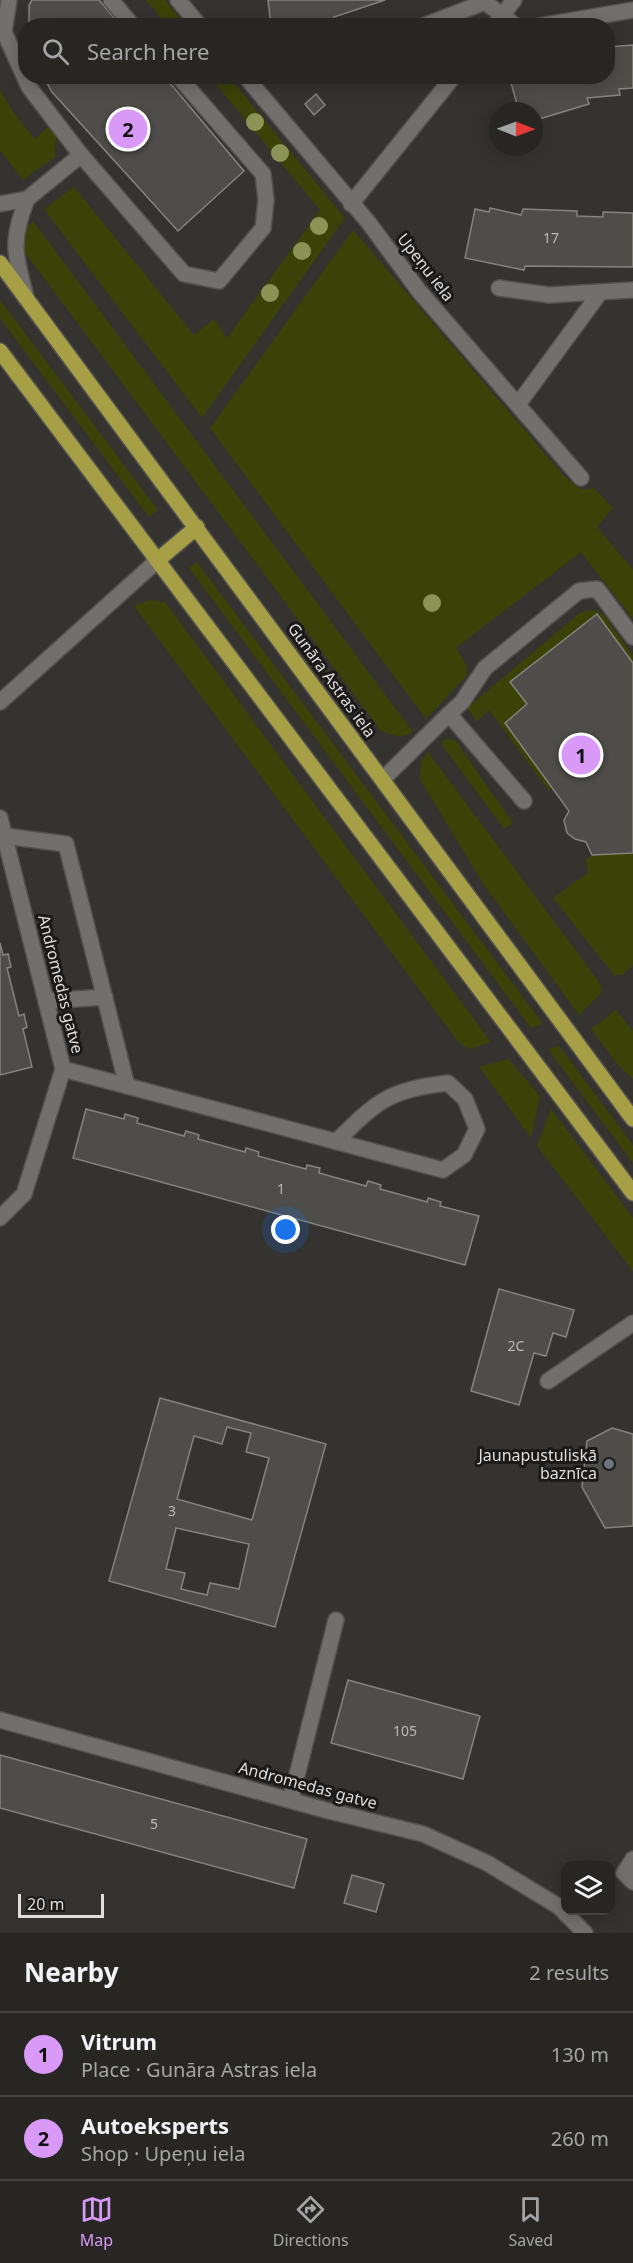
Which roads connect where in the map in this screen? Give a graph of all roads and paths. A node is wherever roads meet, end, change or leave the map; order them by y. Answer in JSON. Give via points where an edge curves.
{"nodes":[{"id":1,"x":9,"y":0,"type":"edge"},
{"id":2,"x":111,"y":0,"type":"edge"},
{"id":3,"x":178,"y":0,"type":"edge"},
{"id":4,"x":514,"y":0,"type":"edge"},
{"id":5,"x":633,"y":10,"type":"edge"},
{"id":6,"x":126,"y":18,"type":"edge"},
{"id":7,"x":193,"y":18,"type":"edge"},
{"id":8,"x":444,"y":18,"type":"edge"},
{"id":9,"x":496,"y":18,"type":"edge"},
{"id":10,"x":500,"y":18,"type":"edge"},
{"id":11,"x":586,"y":18,"type":"edge"},
{"id":12,"x":18,"y":63,"type":"edge"},
{"id":13,"x":28,"y":84,"type":"edge"},
{"id":14,"x":185,"y":84,"type":"edge"},
{"id":15,"x":251,"y":84,"type":"edge"},
{"id":16,"x":448,"y":84,"type":"edge"},
{"id":17,"x":81,"y":155,"type":"junction"},
{"id":18,"x":27,"y":199,"type":"junction"},
{"id":19,"x":0,"y":204,"type":"edge"},
{"id":20,"x":351,"y":204,"type":"junction"},
{"id":21,"x":0,"y":263,"type":"edge"},
{"id":22,"x":498,"y":288,"type":"dead end"},
{"id":23,"x":633,"y":290,"type":"edge"},
{"id":24,"x":599,"y":294,"type":"junction"},
{"id":25,"x":26,"y":298,"type":"junction"},
{"id":26,"x":0,"y":351,"type":"edge"},
{"id":27,"x":519,"y":403,"type":"junction"},
{"id":28,"x":581,"y":478,"type":"dead end"},
{"id":29,"x":197,"y":527,"type":"junction"},
{"id":30,"x":159,"y":559,"type":"junction"},
{"id":31,"x":633,"y":637,"type":"edge"},
{"id":32,"x":0,"y":702,"type":"edge"},
{"id":33,"x":449,"y":714,"type":"junction"},
{"id":34,"x":383,"y":779,"type":"junction"},
{"id":35,"x":524,"y":801,"type":"dead end"},
{"id":36,"x":0,"y":818,"type":"edge"},
{"id":37,"x":5,"y":836,"type":"junction"},
{"id":38,"x":105,"y":997,"type":"junction"},
{"id":39,"x":46,"y":1001,"type":"junction"},
{"id":40,"x":63,"y":1069,"type":"junction"},
{"id":41,"x":128,"y":1086,"type":"junction"},
{"id":42,"x":633,"y":1119,"type":"edge"},
{"id":43,"x":336,"y":1142,"type":"junction"},
{"id":44,"x":633,"y":1193,"type":"edge"},
{"id":45,"x":0,"y":1218,"type":"edge"},
{"id":46,"x":633,"y":1323,"type":"edge"},
{"id":47,"x":548,"y":1381,"type":"dead end"},
{"id":48,"x":336,"y":1620,"type":"dead end"},
{"id":49,"x":0,"y":1720,"type":"edge"},
{"id":50,"x":291,"y":1799,"type":"junction"},
{"id":51,"x":633,"y":1859,"type":"edge"},
{"id":52,"x":633,"y":1882,"type":"edge"},
{"id":53,"x":585,"y":1933,"type":"edge"}],
"edges":[{"from":1,"to":12,"type":"street","via":[[4,32]]},
{"from":2,"to":6,"type":"street"},
{"from":3,"to":7,"type":"street"},
{"from":4,"to":10,"type":"street"},
{"from":5,"to":11,"type":"street"},
{"from":8,"to":9,"type":"street","via":[[485,2]]},
{"from":13,"to":17,"type":"street"},
{"from":14,"to":17,"type":"street","via":[[263,174],[263,228],[219,281],[184,274]]},
{"from":15,"to":20,"type":"street","name":"Upeņu iela"},
{"from":16,"to":20,"type":"street"},
{"from":17,"to":18,"type":"street"},
{"from":18,"to":19,"type":"street"},
{"from":18,"to":25,"type":"street","via":[[15,228],[16,257]]},
{"from":20,"to":27,"type":"street","name":"Upeņu iela","via":[[419,291]]},
{"from":21,"to":25,"type":"main road","name":"Gunāra Astras iela"},
{"from":22,"to":24,"type":"street","via":[[549,295]]},
{"from":23,"to":24,"type":"street"},
{"from":24,"to":27,"type":"street"},
{"from":25,"to":29,"type":"main road","name":"Gunāra Astras iela"},
{"from":26,"to":30,"type":"main road"},
{"from":27,"to":28,"type":"street","name":"Upeņu iela"},
{"from":29,"to":30,"type":"main road"},
{"from":29,"to":34,"type":"main road","name":"Gunāra Astras iela"},
{"from":30,"to":32,"type":"street"},
{"from":30,"to":44,"type":"main road"},
{"from":31,"to":33,"type":"street","via":[[597,589],[579,591],[485,668]]},
{"from":33,"to":34,"type":"street"},
{"from":33,"to":35,"type":"street"},
{"from":34,"to":42,"type":"main road","name":"Gunāra Astras iela"},
{"from":36,"to":37,"type":"street","name":"Andromedas gatve"},
{"from":37,"to":38,"type":"street","via":[[66,844]]},
{"from":37,"to":39,"type":"street","name":"Andromedas gatve"},
{"from":38,"to":39,"type":"street"},
{"from":38,"to":41,"type":"street"},
{"from":39,"to":40,"type":"street","name":"Andromedas gatve"},
{"from":40,"to":41,"type":"street"},
{"from":40,"to":45,"type":"street","name":"Andromedas gatve","via":[[24,1194]]},
{"from":41,"to":43,"type":"street"},
{"from":43,"to":43,"type":"street","via":[[443,1170],[464,1155],[477,1129],[465,1099],[448,1083],[411,1087],[375,1104]]},
{"from":46,"to":47,"type":"street"},
{"from":48,"to":50,"type":"street"},
{"from":49,"to":50,"type":"street","name":"Andromedas gatve"},
{"from":50,"to":53,"type":"street","name":"Andromedas gatve","via":[[423,1834],[487,1863],[558,1906]]},
{"from":51,"to":52,"type":"street","via":[[624,1873]]}]}
